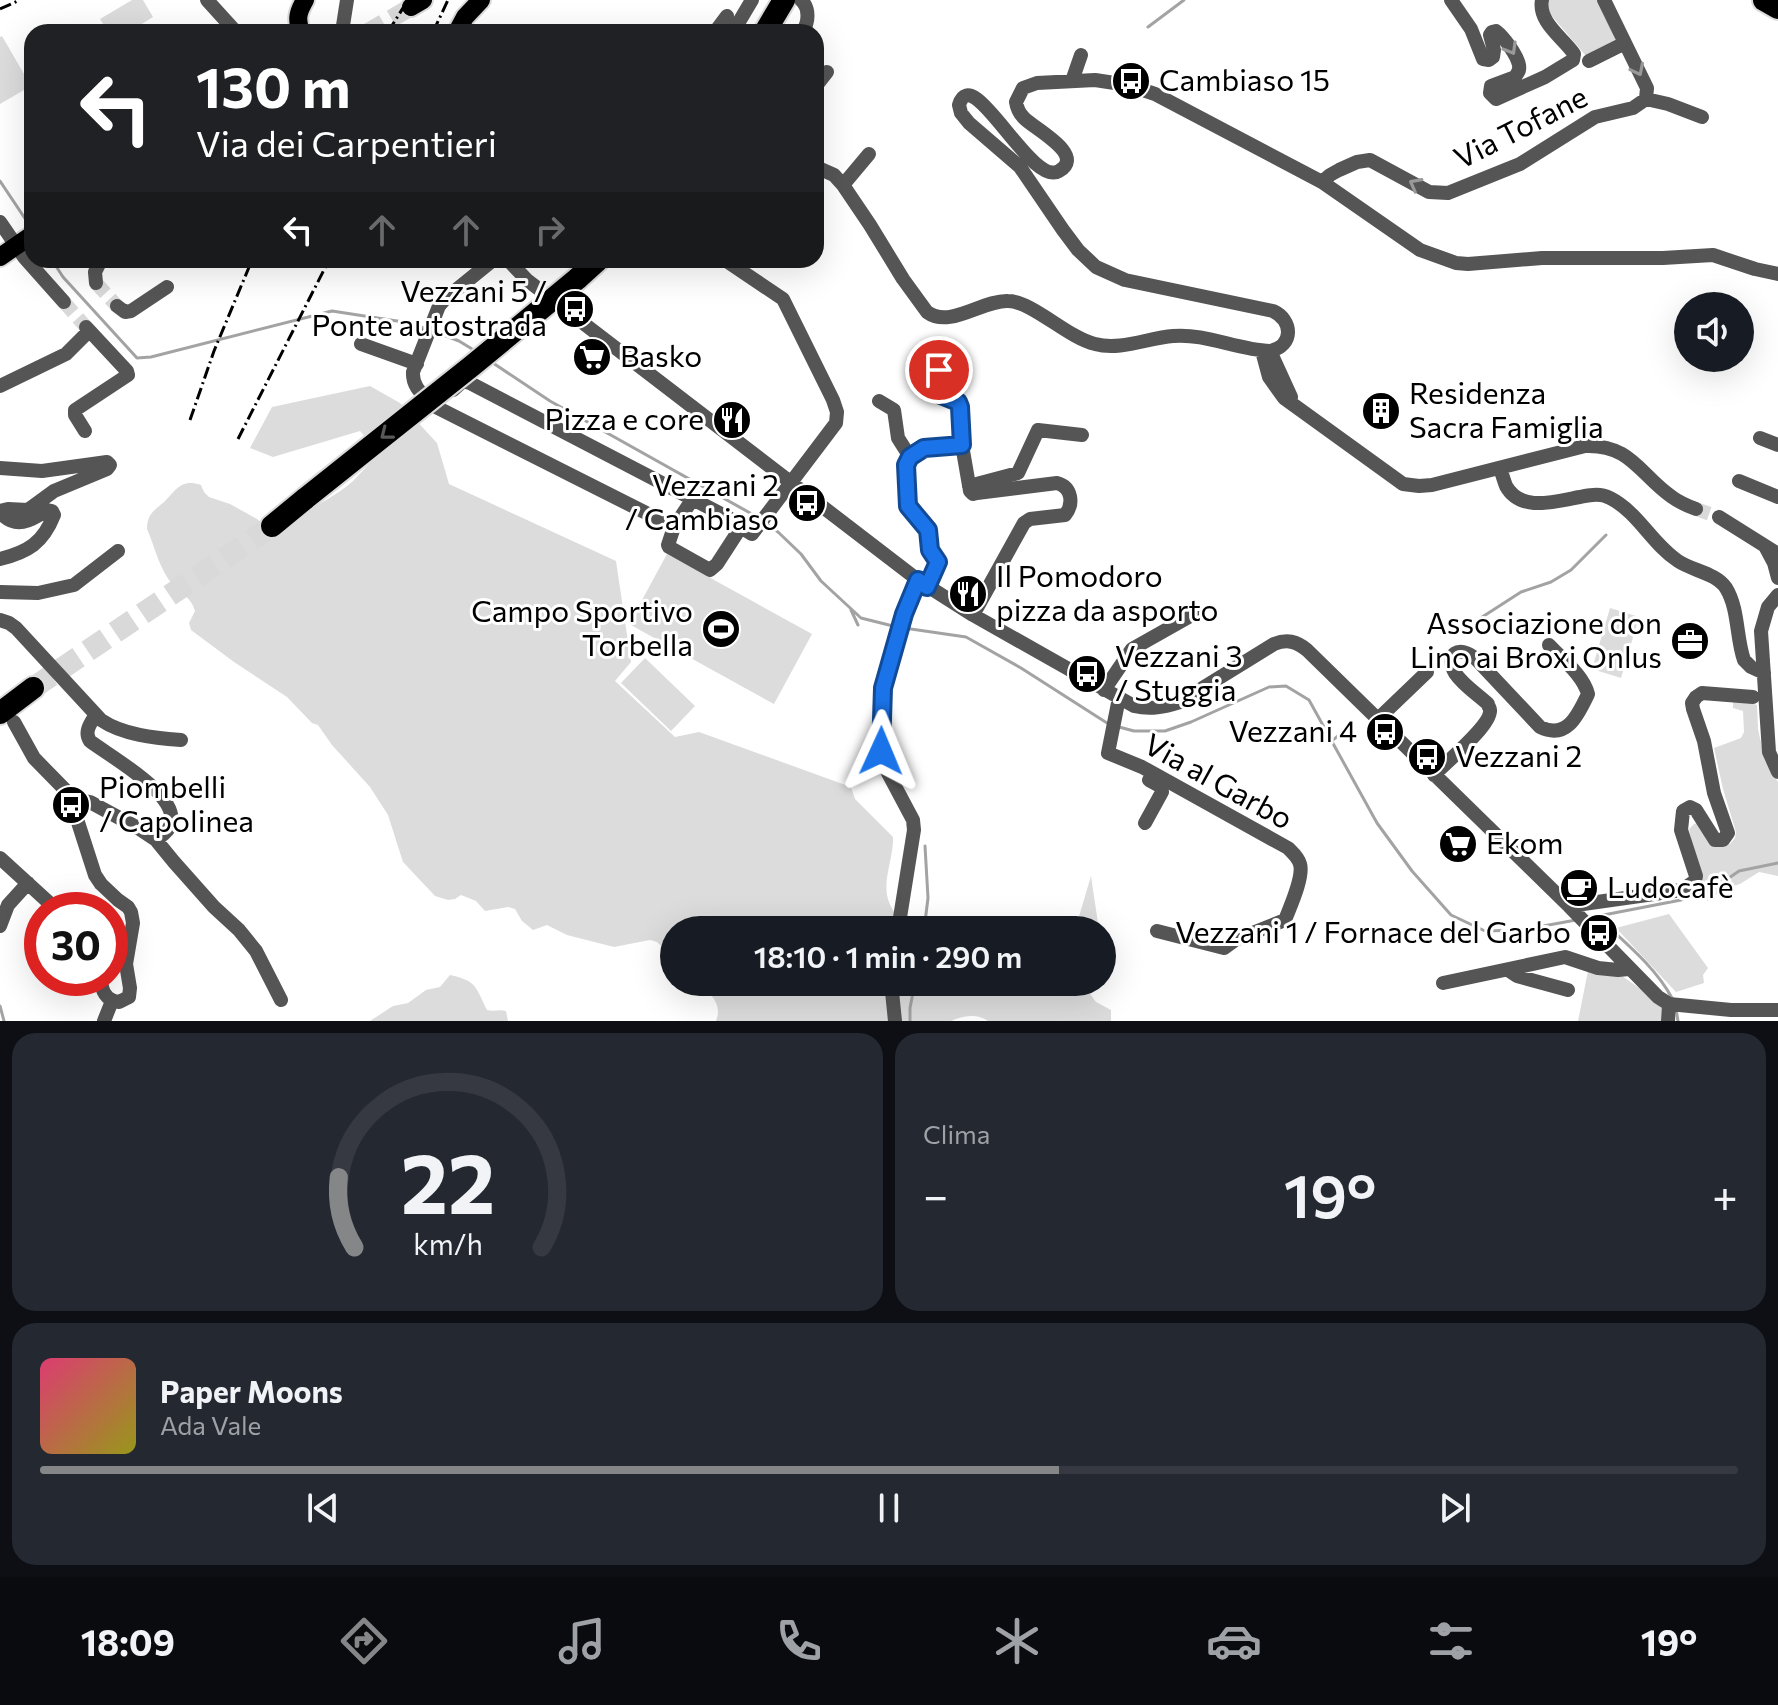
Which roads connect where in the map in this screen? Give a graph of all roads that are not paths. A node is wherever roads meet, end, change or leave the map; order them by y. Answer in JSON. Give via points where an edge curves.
{"nodes":[{"id":1,"x":207,"y":0,"type":"edge"},
{"id":2,"x":305,"y":0,"type":"edge"},
{"id":3,"x":347,"y":0,"type":"edge"},
{"id":4,"x":752,"y":0,"type":"edge"},
{"id":5,"x":784,"y":0,"type":"edge"},
{"id":6,"x":801,"y":0,"type":"edge"},
{"id":7,"x":1451,"y":0,"type":"edge"},
{"id":8,"x":1542,"y":0,"type":"edge"},
{"id":9,"x":1604,"y":0,"type":"edge"},
{"id":10,"x":1764,"y":0,"type":"edge"},
{"id":11,"x":479,"y":1,"type":"edge"},
{"id":12,"x":1778,"y":8,"type":"edge"},
{"id":13,"x":727,"y":16,"type":"dead end"},
{"id":14,"x":226,"y":24,"type":"edge"},
{"id":15,"x":298,"y":24,"type":"edge"},
{"id":16,"x":343,"y":24,"type":"edge"},
{"id":17,"x":464,"y":24,"type":"edge"},
{"id":18,"x":721,"y":24,"type":"edge"},
{"id":19,"x":738,"y":24,"type":"edge"},
{"id":20,"x":770,"y":24,"type":"edge"},
{"id":21,"x":806,"y":24,"type":"edge"},
{"id":22,"x":1625,"y":43,"type":"junction"},
{"id":23,"x":1081,"y":55,"type":"dead end"},
{"id":24,"x":1589,"y":61,"type":"dead end"},
{"id":25,"x":827,"y":72,"type":"dead end"},
{"id":26,"x":824,"y":76,"type":"edge"},
{"id":27,"x":1072,"y":81,"type":"junction"},
{"id":28,"x":1646,"y":99,"type":"junction"},
{"id":29,"x":1702,"y":117,"type":"dead end"},
{"id":30,"x":869,"y":154,"type":"dead end"},
{"id":31,"x":824,"y":171,"type":"edge"},
{"id":32,"x":1322,"y":182,"type":"junction"},
{"id":33,"x":843,"y":185,"type":"junction"},
{"id":34,"x":0,"y":222,"type":"edge"},
{"id":35,"x":17,"y":243,"type":"edge"},
{"id":36,"x":0,"y":257,"type":"edge"},
{"id":37,"x":34,"y":268,"type":"edge"},
{"id":38,"x":97,"y":268,"type":"edge"},
{"id":39,"x":483,"y":268,"type":"edge"},
{"id":40,"x":516,"y":268,"type":"edge"},
{"id":41,"x":589,"y":268,"type":"edge"},
{"id":42,"x":737,"y":268,"type":"edge"},
{"id":43,"x":1778,"y":274,"type":"edge"},
{"id":44,"x":96,"y":283,"type":"dead end"},
{"id":45,"x":167,"y":287,"type":"dead end"},
{"id":46,"x":64,"y":302,"type":"tunnel mouth"},
{"id":47,"x":117,"y":306,"type":"dead end"},
{"id":48,"x":361,"y":344,"type":"dead end"},
{"id":49,"x":1266,"y":351,"type":"junction"},
{"id":50,"x":416,"y":361,"type":"junction"},
{"id":51,"x":939,"y":370,"type":"dead end"},
{"id":52,"x":0,"y":386,"type":"edge"},
{"id":53,"x":879,"y":401,"type":"dead end"},
{"id":54,"x":434,"y":406,"type":"junction"},
{"id":55,"x":85,"y":431,"type":"dead end"},
{"id":56,"x":1082,"y":435,"type":"dead end"},
{"id":57,"x":1760,"y":438,"type":"dead end"},
{"id":58,"x":962,"y":445,"type":"junction"},
{"id":59,"x":1778,"y":445,"type":"edge"},
{"id":60,"x":910,"y":457,"type":"junction"},
{"id":61,"x":0,"y":468,"type":"edge"},
{"id":62,"x":1500,"y":468,"type":"junction"},
{"id":63,"x":1739,"y":481,"type":"dead end"},
{"id":64,"x":791,"y":483,"type":"junction"},
{"id":65,"x":969,"y":486,"type":"junction"},
{"id":66,"x":1778,"y":497,"type":"edge"},
{"id":67,"x":692,"y":500,"type":"junction"},
{"id":68,"x":1696,"y":509,"type":"tunnel mouth"},
{"id":69,"x":0,"y":511,"type":"edge"},
{"id":70,"x":1719,"y":517,"type":"tunnel mouth"},
{"id":71,"x":272,"y":526,"type":"tunnel mouth"},
{"id":72,"x":674,"y":527,"type":"junction"},
{"id":73,"x":749,"y":528,"type":"junction"},
{"id":74,"x":1763,"y":544,"type":"junction"},
{"id":75,"x":118,"y":551,"type":"dead end"},
{"id":76,"x":1778,"y":554,"type":"edge"},
{"id":77,"x":0,"y":559,"type":"edge"},
{"id":78,"x":1778,"y":578,"type":"edge"},
{"id":79,"x":922,"y":583,"type":"junction"},
{"id":80,"x":0,"y":592,"type":"edge"},
{"id":81,"x":1778,"y":595,"type":"edge"},
{"id":82,"x":1194,"y":614,"type":"dead end"},
{"id":83,"x":973,"y":615,"type":"junction"},
{"id":84,"x":0,"y":620,"type":"edge"},
{"id":85,"x":1549,"y":645,"type":"dead end"},
{"id":86,"x":1427,"y":672,"type":"dead end"},
{"id":87,"x":1764,"y":673,"type":"junction"},
{"id":88,"x":33,"y":688,"type":"tunnel mouth"},
{"id":89,"x":1104,"y":690,"type":"junction"},
{"id":90,"x":1753,"y":697,"type":"dead end"},
{"id":91,"x":1118,"y":706,"type":"junction"},
{"id":92,"x":7,"y":718,"type":"edge"},
{"id":93,"x":98,"y":718,"type":"junction"},
{"id":94,"x":1378,"y":719,"type":"junction"},
{"id":95,"x":1772,"y":721,"type":"edge"},
{"id":96,"x":157,"y":730,"type":"dead end"},
{"id":97,"x":181,"y":740,"type":"dead end"},
{"id":98,"x":1142,"y":767,"type":"junction"},
{"id":99,"x":1778,"y":772,"type":"edge"},
{"id":100,"x":1434,"y":775,"type":"junction"},
{"id":101,"x":78,"y":803,"type":"junction"},
{"id":102,"x":1145,"y":823,"type":"dead end"},
{"id":103,"x":156,"y":840,"type":"junction"},
{"id":104,"x":0,"y":858,"type":"edge"},
{"id":105,"x":28,"y":883,"type":"junction"},
{"id":106,"x":38,"y":892,"type":"edge"},
{"id":107,"x":1571,"y":909,"type":"junction"},
{"id":108,"x":900,"y":916,"type":"edge"},
{"id":109,"x":0,"y":926,"type":"edge"},
{"id":110,"x":1157,"y":931,"type":"dead end"},
{"id":111,"x":1629,"y":969,"type":"junction"},
{"id":112,"x":1508,"y":970,"type":"junction"},
{"id":113,"x":1443,"y":983,"type":"dead end"},
{"id":114,"x":1568,"y":990,"type":"dead end"},
{"id":115,"x":106,"y":996,"type":"edge"},
{"id":116,"x":892,"y":996,"type":"edge"},
{"id":117,"x":281,"y":1000,"type":"dead end"},
{"id":118,"x":112,"y":1001,"type":"junction"},
{"id":119,"x":1669,"y":1004,"type":"junction"},
{"id":120,"x":1778,"y":1010,"type":"edge"},
{"id":121,"x":104,"y":1021,"type":"edge"},
{"id":122,"x":895,"y":1021,"type":"edge"},
{"id":123,"x":1668,"y":1021,"type":"edge"}],
"edges":[{"from":1,"to":14,"type":"street"},
{"from":2,"to":15,"type":"main road"},
{"from":3,"to":16,"type":"street"},
{"from":4,"to":19,"type":"street"},
{"from":5,"to":20,"type":"highway"},
{"from":6,"to":21,"type":"street"},
{"from":7,"to":8,"type":"street","name":"Via Tofane","one_way":true,"via":[[1483,59],[1493,57],[1490,35],[1496,31],[1519,63],[1515,77],[1491,86],[1496,99],[1573,60],[1574,54],[1544,18]]},
{"from":9,"to":22,"type":"street"},
{"from":10,"to":12,"type":"highway"},
{"from":11,"to":17,"type":"main road"},
{"from":13,"to":18,"type":"street"},
{"from":22,"to":24,"type":"street","name":"Via Tofane"},
{"from":22,"to":28,"type":"street","one_way":true,"via":[[1647,88]]},
{"from":23,"to":27,"type":"street"},
{"from":25,"to":26,"type":"street"},
{"from":27,"to":32,"type":"street","via":[[1128,85],[1155,94]]},
{"from":27,"to":49,"type":"street","via":[[1030,85],[1016,102],[1024,118],[1065,152],[1064,166],[1055,173],[1037,166],[978,99],[963,98],[960,109],[1020,167],[1078,250],[1096,267],[1125,280],[1277,312],[1287,335],[1283,345]]},
{"from":28,"to":29,"type":"street"},
{"from":28,"to":32,"type":"street","name":"Via Tofane","one_way":true,"via":[[1633,108],[1595,117],[1520,164],[1448,193],[1429,192],[1370,160]]},
{"from":30,"to":33,"type":"street"},
{"from":31,"to":33,"type":"street"},
{"from":32,"to":43,"type":"street","via":[[1420,250],[1456,263],[1713,255]]},
{"from":33,"to":49,"type":"street","via":[[932,315],[947,318],[1011,300],[1101,346],[1175,336]]},
{"from":34,"to":35,"type":"street"},
{"from":35,"to":36,"type":"main road"},
{"from":37,"to":46,"type":"street"},
{"from":38,"to":44,"type":"street"},
{"from":39,"to":50,"type":"street","via":[[445,299]]},
{"from":40,"to":64,"type":"street"},
{"from":41,"to":71,"type":"highway","one_way":true,"bridge":true},
{"from":42,"to":64,"type":"street","via":[[783,299],[837,412],[836,423]]},
{"from":45,"to":47,"type":"street","via":[[131,311]]},
{"from":48,"to":50,"type":"street"},
{"from":49,"to":62,"type":"street","via":[[1298,407],[1403,484],[1432,485]]},
{"from":50,"to":54,"type":"street","via":[[416,388]]},
{"from":51,"to":58,"type":"street","via":[[941,395],[960,407]]},
{"from":52,"to":55,"type":"street","via":[[66,354],[88,329],[128,375],[75,410]]},
{"from":53,"to":60,"type":"street","via":[[901,408],[898,438]]},
{"from":54,"to":67,"type":"street","via":[[463,381],[470,383]]},
{"from":54,"to":72,"type":"street"},
{"from":56,"to":65,"type":"street","via":[[1038,430],[1018,473]]},
{"from":57,"to":59,"type":"street"},
{"from":58,"to":60,"type":"street","via":[[930,446]]},
{"from":58,"to":65,"type":"street"},
{"from":60,"to":79,"type":"street","via":[[908,506],[928,530],[930,550],[938,562]]},
{"from":61,"to":69,"type":"street","via":[[42,471],[110,465],[56,490],[28,510]]},
{"from":62,"to":68,"type":"street","via":[[1585,446],[1607,448]]},
{"from":62,"to":87,"type":"street","via":[[1512,493],[1527,502],[1606,496],[1673,558],[1719,581],[1729,594],[1744,660]]},
{"from":63,"to":66,"type":"street"},
{"from":64,"to":73,"type":"street"},
{"from":64,"to":79,"type":"street"},
{"from":65,"to":83,"type":"street","via":[[973,494],[1057,483],[1070,496],[1065,515],[1024,523]]},
{"from":67,"to":72,"type":"street"},
{"from":67,"to":73,"type":"street"},
{"from":69,"to":77,"type":"street","via":[[21,523],[47,510],[54,515],[34,546]]},
{"from":70,"to":74,"type":"street"},
{"from":72,"to":73,"type":"street","via":[[669,547],[710,570]]},
{"from":74,"to":76,"type":"street"},
{"from":74,"to":78,"type":"street"},
{"from":75,"to":80,"type":"street","via":[[74,585],[38,593]]},
{"from":79,"to":83,"type":"street"},
{"from":79,"to":108,"type":"street","via":[[904,614],[883,688],[881,751],[914,830]]},
{"from":81,"to":87,"type":"street","via":[[1761,631]]},
{"from":82,"to":89,"type":"street","via":[[1132,649]]},
{"from":83,"to":89,"type":"street"},
{"from":84,"to":93,"type":"street","via":[[16,628]]},
{"from":85,"to":100,"type":"street","via":[[1582,680],[1588,694],[1572,723],[1555,731],[1540,727],[1476,659],[1460,651],[1454,654],[1452,667],[1488,704],[1490,714]]},
{"from":86,"to":94,"type":"street"},
{"from":87,"to":95,"type":"street"},
{"from":88,"to":92,"type":"highway"},
{"from":89,"to":91,"type":"street"},
{"from":90,"to":107,"type":"street","via":[[1702,693],[1692,703],[1728,833],[1715,840],[1696,810],[1683,811],[1681,830],[1696,876],[1693,883],[1682,890]]},
{"from":91,"to":94,"type":"street","via":[[1146,709],[1180,702],[1274,644],[1290,641],[1307,650]]},
{"from":91,"to":98,"type":"street","name":"Via al Garbo","via":[[1108,753]]},
{"from":92,"to":101,"type":"street","via":[[34,758]]},
{"from":93,"to":96,"type":"street","via":[[111,716]]},
{"from":93,"to":97,"type":"street","via":[[133,733]]},
{"from":93,"to":103,"type":"street","via":[[87,732],[90,741],[132,769],[165,801],[171,825]]},
{"from":94,"to":100,"type":"street"},
{"from":95,"to":99,"type":"street","via":[[1769,752]]},
{"from":98,"to":102,"type":"street","via":[[1145,778],[1162,789]]},
{"from":98,"to":110,"type":"street","name":"Via al Garbo","via":[[1288,848],[1301,874],[1285,920],[1224,948]]},
{"from":100,"to":107,"type":"street"},
{"from":101,"to":103,"type":"street","via":[[90,802]]},
{"from":101,"to":118,"type":"street","via":[[75,813],[95,875],[132,915],[126,964],[130,995]]},
{"from":103,"to":117,"type":"street","via":[[256,951]]},
{"from":104,"to":105,"type":"street"},
{"from":105,"to":106,"type":"street"},
{"from":105,"to":109,"type":"street","via":[[8,905]]},
{"from":107,"to":111,"type":"street"},
{"from":111,"to":112,"type":"street","via":[[1598,968],[1565,957]]},
{"from":111,"to":119,"type":"street"},
{"from":112,"to":113,"type":"street"},
{"from":112,"to":114,"type":"street"},
{"from":115,"to":118,"type":"street"},
{"from":116,"to":122,"type":"street"},
{"from":118,"to":121,"type":"street"},
{"from":119,"to":120,"type":"street"},
{"from":119,"to":123,"type":"street"}]}
